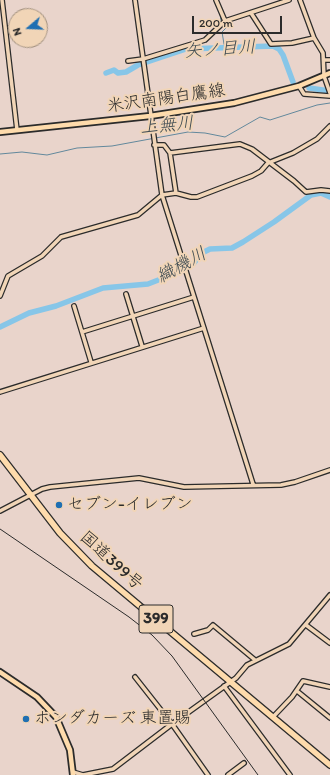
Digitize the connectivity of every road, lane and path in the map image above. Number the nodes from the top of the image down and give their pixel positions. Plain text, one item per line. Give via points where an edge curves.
1 (2, 0) edge
2 (135, 0) edge
3 (216, 0) edge
4 (289, 0) edge
5 (300, 0) edge
6 (251, 13) junction
7 (225, 21) junction
8 (314, 38) junction
9 (143, 59) junction
10 (324, 60) junction
11 (330, 60) edge
12 (128, 61) dead end
13 (330, 72) edge
14 (324, 76) junction
15 (299, 86) junction
16 (330, 93) edge
17 (330, 96) edge
18 (150, 116) junction
19 (330, 126) edge
20 (17, 130) junction
21 (0, 132) edge
22 (154, 145) junction
23 (170, 153) junction
24 (268, 163) junction
25 (330, 191) edge
26 (176, 193) junction
27 (162, 195) junction
28 (126, 294) dead end
29 (0, 296) edge
30 (194, 298) junction
31 (74, 306) dead end
32 (133, 317) junction
33 (204, 328) junction
34 (82, 332) junction
35 (142, 346) junction
36 (91, 362) junction
37 (0, 392) edge
38 (0, 456) edge
39 (330, 470) edge
40 (252, 484) junction
41 (31, 495) junction
42 (0, 511) edge
43 (330, 595) edge
44 (306, 625) junction
45 (194, 634) dead end
46 (330, 643) edge
47 (255, 660) junction
48 (0, 672) edge
49 (135, 677) dead end
50 (231, 682) junction
51 (224, 686) junction
52 (330, 687) edge
53 (297, 691) junction
54 (273, 717) junction
55 (330, 718) edge
56 (172, 724) junction
57 (244, 763) dead end
58 (330, 765) edge
59 (73, 774) edge
60 (208, 775) edge
61 (228, 775) edge
62 (290, 775) edge

1 - 20 street
2 - 9 street
3 - 7 street
4 - 6 street
5 - 8 street
6 - 7 street
6 - 8 street via 271,44
7 - 9 street via 205,40
8 - 10 street via 321,48
9 - 12 street
9 - 18 street
10 - 11 street
10 - 14 street
13 - 14 main road, 米沢南陽白鷹線
14 - 15 main road, 米沢南陽白鷹線
14 - 16 street
15 - 17 street via 304,94
15 - 18 main road, 米沢南陽白鷹線 via 234,103
18 - 20 main road, 米沢南陽白鷹線
18 - 22 street
19 - 24 street via 317,139
20 - 21 main road, 米沢南陽白鷹線
22 - 23 street via 164,145
22 - 27 street
23 - 24 street via 240,144 252,149
23 - 26 street
24 - 25 street via 306,192
24 - 26 street via 252,176 205,195 191,198
26 - 27 street
27 - 29 street via 138,215 61,237 42,256 8,276
27 - 30 street
28 - 32 street
30 - 32 street
30 - 33 street
31 - 34 street
32 - 34 street
32 - 35 street
33 - 35 street
33 - 40 street
34 - 36 street
35 - 36 street
36 - 37 street
38 - 41 highway, 国道399号 / 399
39 - 40 street via 287,484
40 - 41 street via 184,487 133,479 50,487
41 - 42 street
41 - 50 highway, 国道399号 / 399 via 60,533 92,566
43 - 44 street
44 - 46 street
44 - 47 street via 289,644
45 - 47 street via 208,630 213,625
47 - 50 street
48 - 59 main road via 37,697 56,717 70,750
49 - 56 street
50 - 51 street
50 - 54 highway, 国道399号 / 399
51 - 56 street
51 - 62 street
52 - 53 street via 303,681
53 - 54 street
53 - 55 street
54 - 58 highway, 国道399号 / 399
56 - 59 street via 113,769 83,775
56 - 60 street
57 - 61 street

